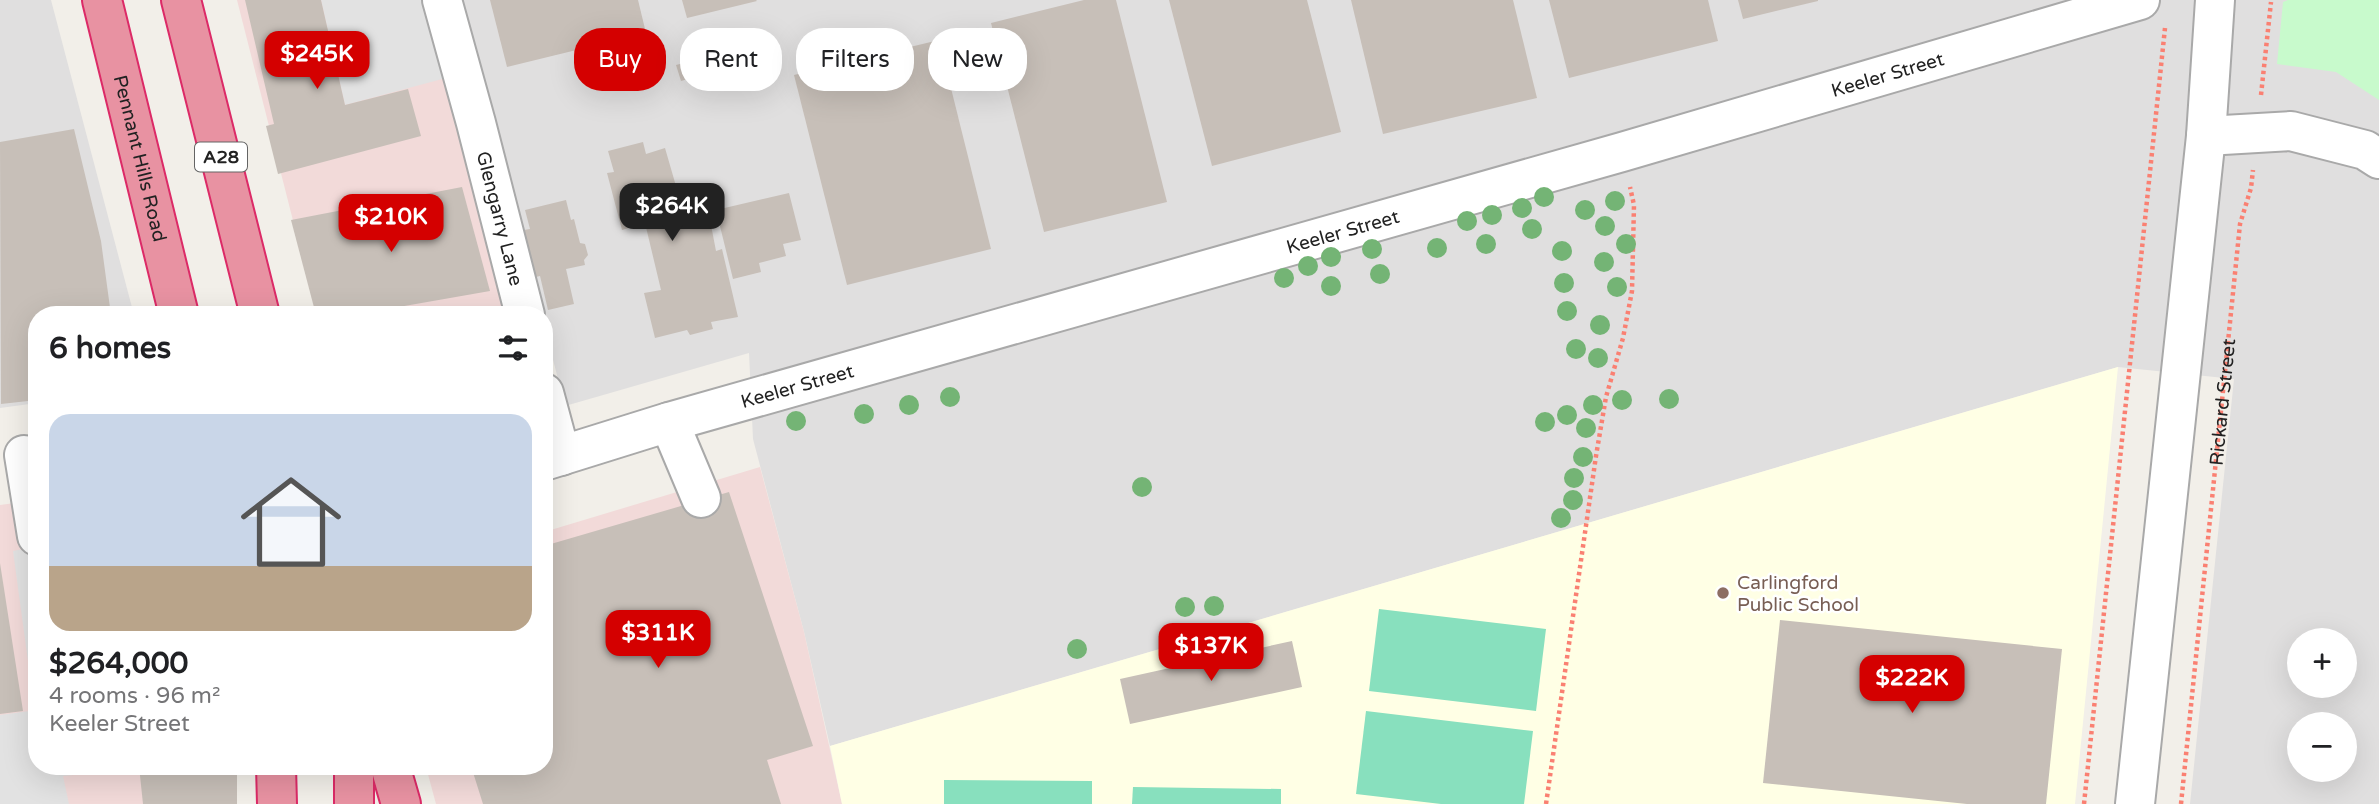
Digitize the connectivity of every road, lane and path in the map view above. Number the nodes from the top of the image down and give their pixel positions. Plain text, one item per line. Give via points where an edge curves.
1 (102, 0) edge
2 (181, 0) edge
3 (442, 0) edge
4 (2214, 0) edge
5 (2271, 2) edge
6 (2153, 12) edge
7 (2257, 132) junction
8 (2206, 136) junction
9 (1622, 152) junction
10 (2379, 159) edge
11 (177, 306) edge
12 (258, 306) edge
13 (522, 306) edge
14 (669, 422) junction
15 (20, 456) edge
16 (553, 458) edge
17 (28, 494) edge
18 (701, 498) dead end
19 (276, 775) edge
20 (354, 775) edge
21 (393, 775) edge
22 (277, 804) edge
23 (354, 804) edge
24 (401, 804) edge
25 (1546, 804) edge
26 (2084, 804) edge
27 (2135, 804) edge
28 (2181, 804) edge

1 - 11 highway, Pennant Hills Road
2 - 12 highway, A28
3 - 13 street, Glengarry Lane
4 - 8 street
5 - 7 path, Rickard Street
6 - 9 street, Keeler Street
6 - 26 path
7 - 8 street
7 - 10 street via 2291,131 2365,149
7 - 28 path, Rickard Street via 2251,188 2240,224
8 - 27 street
9 - 14 street, Keeler Street
9 - 25 path via 1634,205 1632,291 1596,456
14 - 16 street, Keeler Street
14 - 18 street
15 - 17 street
19 - 22 highway
20 - 23 highway
21 - 24 highway

